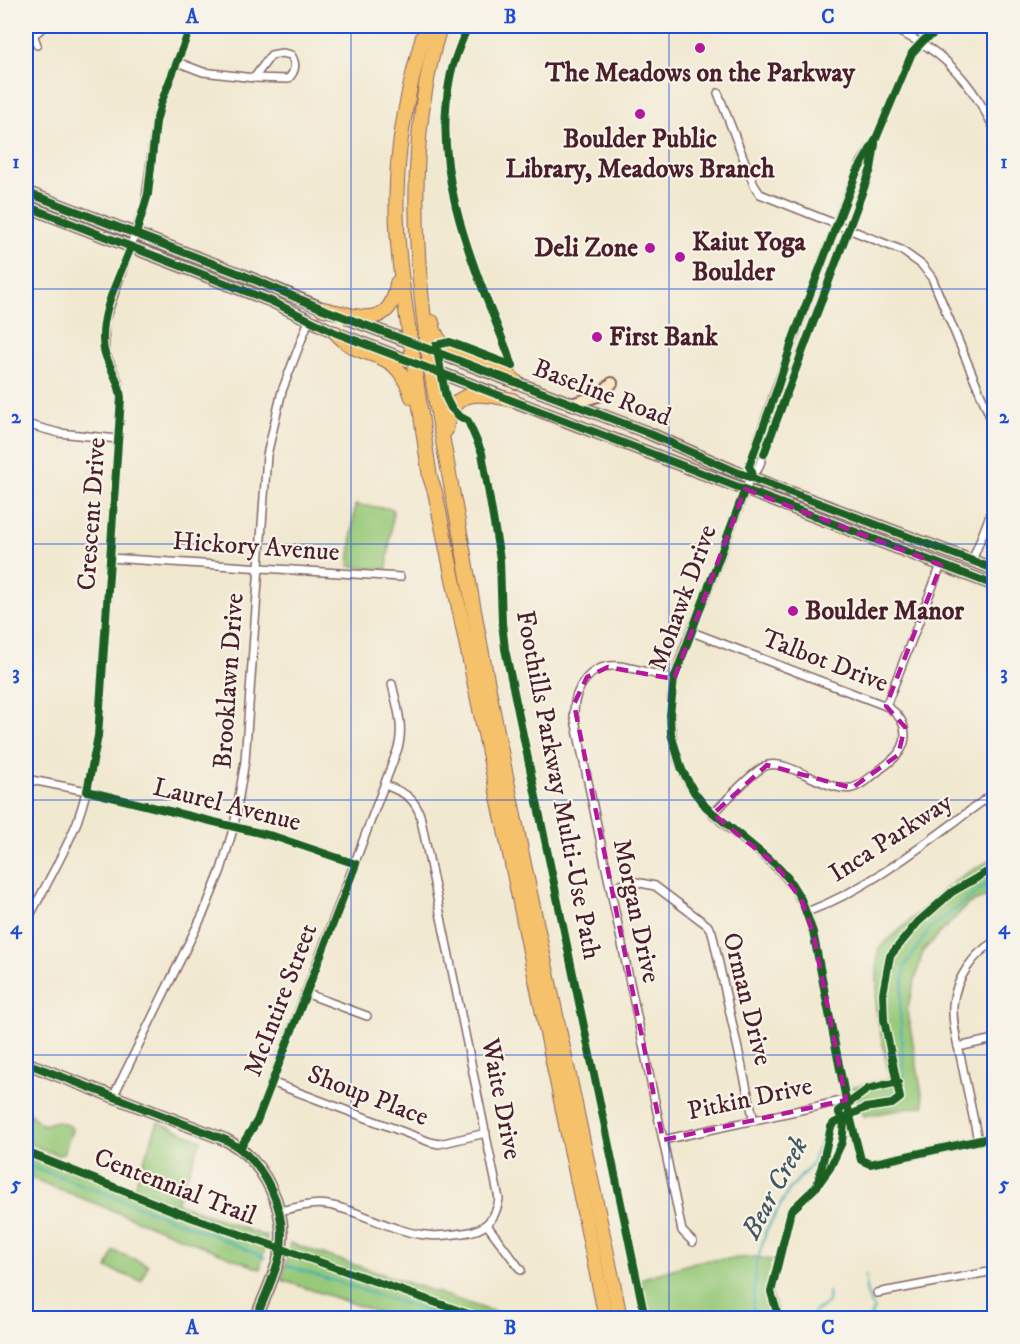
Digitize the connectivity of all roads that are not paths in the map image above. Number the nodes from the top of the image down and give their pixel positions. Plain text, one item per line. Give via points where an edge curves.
1 (45, 26) edge
2 (190, 26) edge
3 (426, 26) edge
4 (440, 26) edge
5 (887, 26) edge
6 (946, 26) edge
7 (29, 35) edge
8 (921, 43) junction
9 (37, 45) dead end
10 (177, 62) junction
11 (254, 78) junction
12 (718, 93) dead end
13 (994, 128) edge
14 (875, 141) junction
15 (26, 192) edge
16 (26, 206) edge
17 (836, 225) junction
18 (848, 230) junction
19 (136, 234) junction
20 (131, 247) junction
21 (418, 250) junction
22 (399, 266) junction
23 (323, 309) junction
24 (309, 320) junction
25 (336, 333) junction
26 (411, 343) junction
27 (428, 349) junction
28 (413, 361) junction
29 (431, 368) junction
30 (516, 382) junction
31 (612, 383) dead end
32 (513, 400) junction
33 (570, 404) junction
34 (26, 424) edge
35 (994, 426) edge
36 (118, 439) junction
37 (447, 456) junction
38 (751, 474) junction
39 (430, 477) junction
40 (745, 489) junction
41 (994, 505) edge
42 (110, 558) junction
43 (972, 561) junction
44 (941, 564) junction
45 (258, 569) junction
46 (994, 569) edge
47 (400, 577) dead end
48 (994, 585) edge
49 (692, 632) junction
50 (674, 679) junction
51 (392, 684) dead end
52 (886, 706) junction
53 (26, 779) edge
54 (385, 785) junction
55 (87, 791) junction
56 (994, 793) edge
57 (713, 814) junction
58 (234, 826) junction
59 (356, 864) junction
60 (610, 887) junction
61 (807, 912) junction
62 (26, 923) edge
63 (994, 942) edge
64 (305, 993) junction
65 (367, 1016) dead end
66 (994, 1039) edge
67 (958, 1047) junction
68 (26, 1063) edge
69 (271, 1082) junction
70 (112, 1097) junction
71 (846, 1100) junction
72 (754, 1121) junction
73 (486, 1132) junction
74 (994, 1137) edge
75 (663, 1140) junction
76 (978, 1141) junction
77 (240, 1148) junction
78 (278, 1211) junction
79 (487, 1225) junction
80 (693, 1242) dead end
81 (521, 1270) dead end
82 (994, 1271) edge
83 (877, 1293) dead end
84 (257, 1318) edge
85 (606, 1318) edge
86 (620, 1318) edge

1 - 7 street
2 - 10 street, Crescent Drive
3 - 22 highway via 400,145
4 - 21 highway via 419,135
5 - 8 street
6 - 8 street
7 - 9 street
8 - 13 street via 950,65 970,88
8 - 14 street via 905,67
10 - 11 street via 203,72
10 - 19 street, Crescent Drive via 156,122 148,194
11 - 11 street via 288,79 294,70 293,57 271,55
12 - 17 street via 760,194
14 - 17 street via 858,168
14 - 18 street via 871,169
15 - 19 main road, Baseline Road
16 - 20 main road, Baseline Road
17 - 18 street
17 - 38 street via 750,463
18 - 35 street via 901,250 932,278
18 - 38 street via 758,469
19 - 20 street, Crescent Drive
19 - 23 main road, Baseline Road
20 - 24 main road, Baseline Road via 271,301
20 - 36 street, Crescent Drive via 104,323 105,352 120,391
21 - 27 highway
21 - 30 highway via 426,272 437,339 449,349 501,369
22 - 23 highway via 394,299 380,316 365,318
22 - 26 highway
23 - 26 main road, Baseline Road
24 - 25 main road, Baseline Road
24 - 45 street, Brooklawn Drive via 272,428
25 - 28 main road, Baseline Road
25 - 39 highway via 344,343 390,361 403,375
26 - 27 main road, Baseline Road
26 - 28 highway
27 - 29 highway
27 - 30 main road, Baseline Road
28 - 29 main road, Baseline Road
28 - 39 highway
29 - 32 main road, Baseline Road
29 - 37 highway
30 - 33 main road, Baseline Road
31 - 33 main road via 598,396
32 - 37 highway via 468,395 455,402 447,418
32 - 40 main road, Baseline Road
33 - 38 main road, Baseline Road
34 - 36 street via 59,433
36 - 42 street, Crescent Drive
37 - 86 highway via 482,659
38 - 40 street, Mohawk Drive
38 - 43 main road, Baseline Road
39 - 85 highway
40 - 44 main road, Baseline Road
40 - 49 street, Mohawk Drive
41 - 43 street
42 - 45 street, Hickory Avenue
42 - 55 street, Crescent Drive via 98,736
43 - 46 main road, Baseline Road
44 - 48 main road, Baseline Road
44 - 52 street
45 - 47 street, Hickory Avenue
45 - 58 street, Brooklawn Drive via 245,761
49 - 50 street, Mohawk Drive
49 - 52 street, Talbot Drive
50 - 57 street, Mohawk Drive via 670,716 676,752 694,792
50 - 60 street, Morgan Drive via 608,667 587,677 576,694 574,715
51 - 54 street, McIntire Street via 402,728
52 - 57 street, Talbot Drive via 905,727 903,747 892,761 859,785 844,788 766,762
53 - 55 street, Laurel Avenue
54 - 59 street, McIntire Street
54 - 73 street, Waite Drive via 405,793 420,815
55 - 58 street, Laurel Avenue
55 - 62 street, Crescent Drive via 66,847
56 - 61 street, Inca Parkway via 872,880
57 - 61 street, Mohawk Drive via 776,865
58 - 59 street, Laurel Avenue
58 - 70 street, Brooklawn Drive via 204,912
59 - 64 street, McIntire Street
60 - 72 street, Orman Drive via 636,882 656,886 712,932
60 - 75 street, Morgan Drive
61 - 71 street, Mohawk Drive
63 - 67 street via 969,965 956,991 953,1005
64 - 65 street
64 - 69 street, McIntire Street
66 - 67 street
67 - 76 street
68 - 70 main road
69 - 73 street, Shoup Place via 430,1142 439,1144
69 - 77 street, McIntire Street via 257,1121
70 - 77 main road
71 - 72 street, Pitkin Drive
71 - 76 street, Mohawk Drive via 858,1154 870,1164
72 - 75 street, Pitkin Drive
73 - 79 street, Waite Drive via 499,1199 495,1216
74 - 76 street
75 - 80 street, Morgan Drive via 682,1231
77 - 78 main road via 263,1174
78 - 79 street via 322,1204 425,1235 470,1233
78 - 84 main road via 279,1256
79 - 81 street
82 - 83 street

